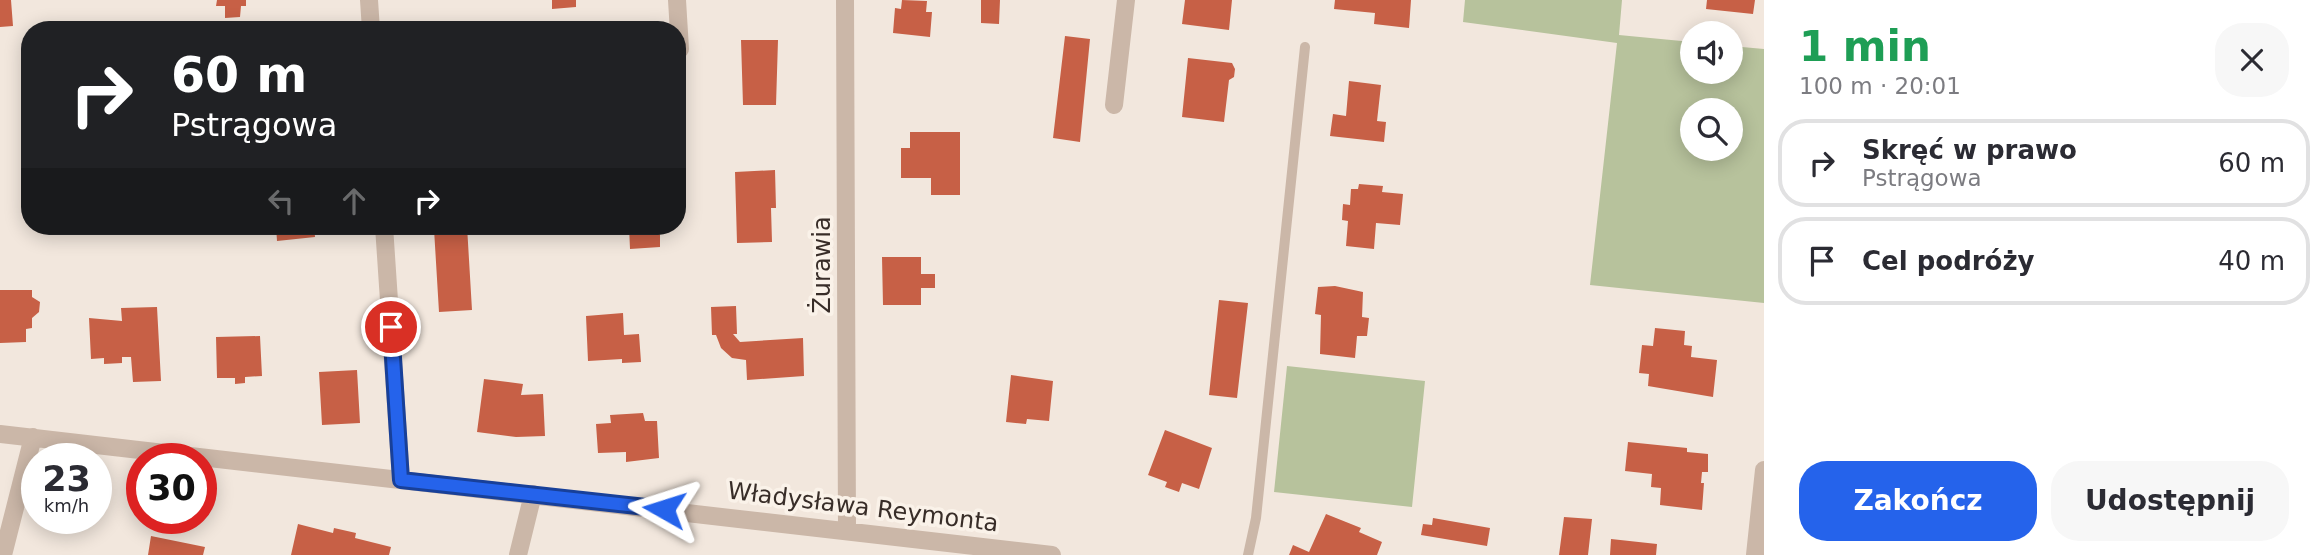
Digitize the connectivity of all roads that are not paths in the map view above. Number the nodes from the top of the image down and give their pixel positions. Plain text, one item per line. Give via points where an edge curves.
1 (369, 0) edge
2 (677, 0) edge
3 (845, 0) edge
4 (1126, 0) edge
5 (370, 21) edge
6 (678, 21) edge
7 (1305, 47) dead end
8 (1114, 104) dead end
9 (385, 235) edge
10 (0, 434) edge
11 (33, 438) junction
12 (1764, 470) edge
13 (401, 480) junction
14 (533, 494) junction
15 (847, 530) junction
16 (1045, 554) edge
17 (3, 555) edge
18 (518, 555) edge
19 (1248, 555) edge
20 (1755, 555) edge

1 - 5 street
2 - 6 street
3 - 15 street, Żurawia
4 - 8 street
7 - 19 lane via 1256,518
9 - 13 street
10 - 11 street, Władysława Reymonta
11 - 13 street, Władysława Reymonta
11 - 17 street
12 - 20 street
13 - 14 street, Władysława Reymonta
14 - 15 street, Władysława Reymonta
14 - 18 street
15 - 16 street, Władysława Reymonta

